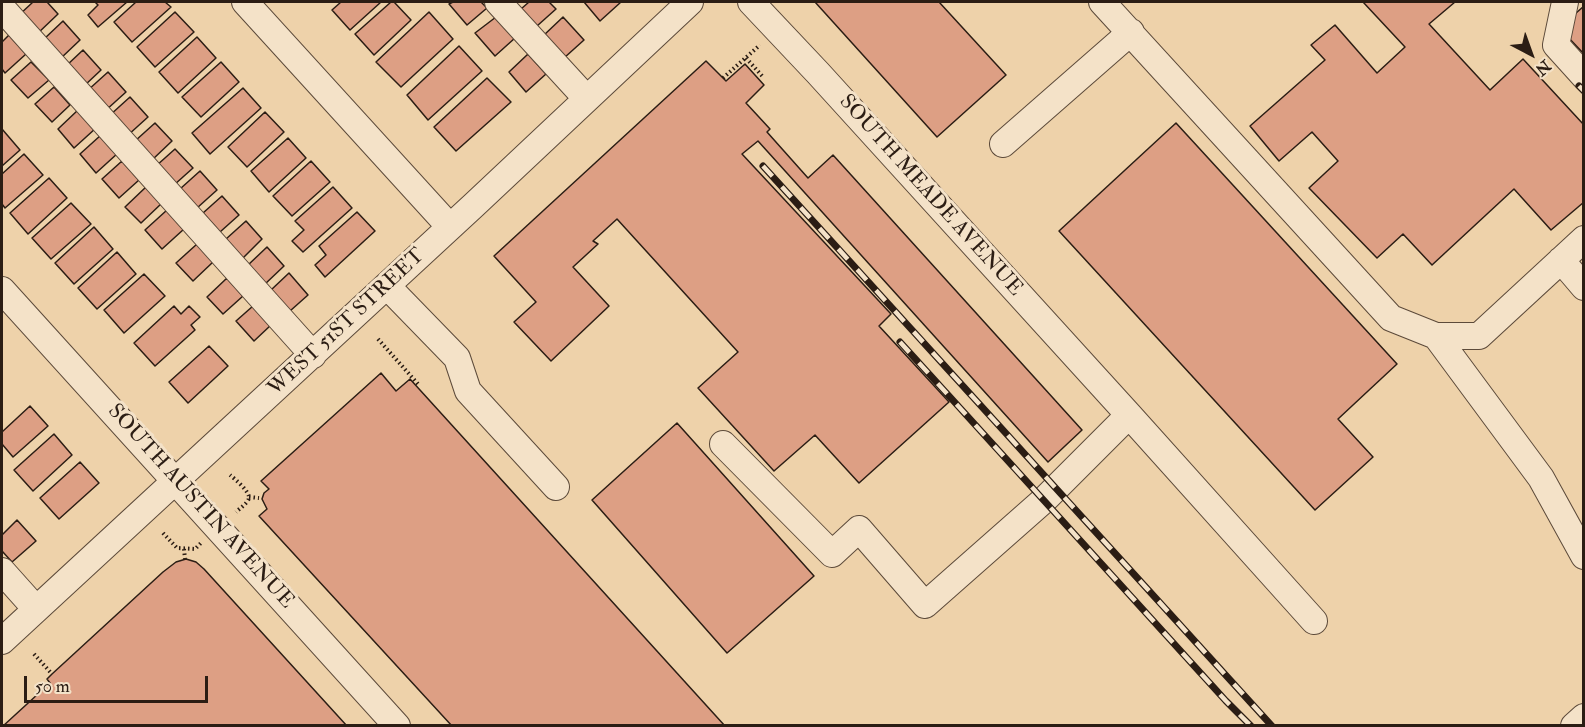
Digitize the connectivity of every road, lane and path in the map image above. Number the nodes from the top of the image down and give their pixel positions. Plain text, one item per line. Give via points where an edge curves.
1 (245, 2) edge
2 (498, 2) edge
3 (690, 2) edge
4 (751, 2) edge
5 (1102, 2) edge
6 (1565, 2) edge
7 (2, 8) edge
8 (1131, 32) junction
9 (760, 45) dead end
10 (746, 58) junction
11 (1584, 76) edge
12 (723, 78) dead end
13 (764, 78) dead end
14 (586, 98) junction
15 (1003, 144) dead end
16 (450, 227) junction
17 (1584, 238) edge
18 (1561, 260) junction
19 (387, 286) junction
20 (1584, 287) edge
21 (2, 290) edge
22 (1436, 336) junction
23 (378, 339) dead end
24 (313, 355) junction
25 (418, 384) dead end
26 (1130, 415) junction
27 (723, 444) dead end
28 (230, 475) dead end
29 (176, 481) junction
30 (556, 487) dead end
31 (249, 497) junction
32 (259, 498) dead end
33 (232, 516) dead end
34 (163, 533) dead end
35 (204, 541) dead end
36 (184, 549) junction
37 (1584, 556) edge
38 (184, 560) dead end
39 (2, 571) edge
40 (36, 609) junction
41 (1314, 621) dead end
42 (2, 641) edge
43 (34, 654) dead end
44 (52, 674) dead end
45 (1584, 717) edge
46 (398, 726) edge
47 (1574, 726) edge

1 - 16 street
2 - 14 street
3 - 14 street, WEST 51ST STREET
4 - 26 street, SOUTH MEADE AVENUE
5 - 8 street
6 - 11 street via 1556,45
7 - 24 street
8 - 15 street
8 - 22 street via 1391,318
9 - 10 path
10 - 12 path
10 - 13 path
14 - 16 street, WEST 51ST STREET
16 - 19 street, WEST 51ST STREET
17 - 18 street
18 - 20 street
18 - 22 street via 1479,336
19 - 24 street, WEST 51ST STREET
19 - 30 street via 457,358 468,391
21 - 29 street, SOUTH AUSTIN AVENUE
22 - 37 street via 1541,478
23 - 25 path
24 - 29 street, WEST 51ST STREET
26 - 27 street via 1044,500 925,605 859,529 832,554
26 - 41 street, SOUTH MEADE AVENUE
28 - 31 path
29 - 40 street, WEST 51ST STREET
29 - 46 street, SOUTH AUSTIN AVENUE
31 - 32 path
31 - 33 path
34 - 36 path via 177,548
35 - 36 path via 195,549
36 - 38 path
39 - 40 street
40 - 42 street, WEST 51ST STREET
43 - 44 path
45 - 47 street

